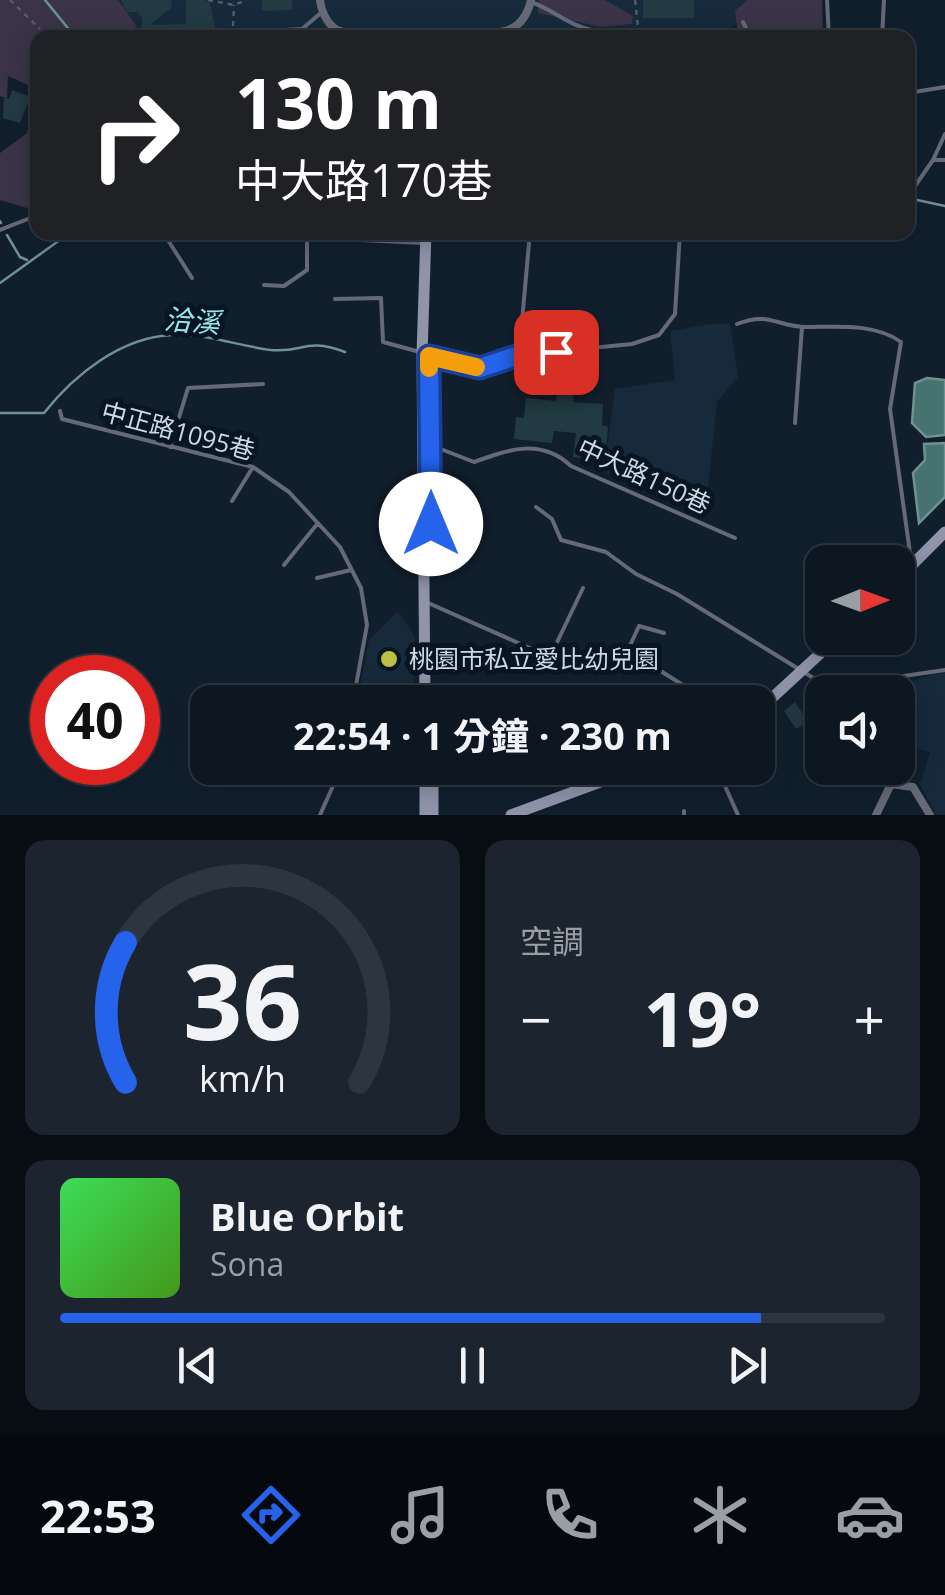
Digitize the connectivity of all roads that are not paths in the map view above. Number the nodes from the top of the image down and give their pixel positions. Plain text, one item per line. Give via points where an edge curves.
1 (320, 0) edge
2 (827, 0) edge
3 (884, 0) edge
4 (531, 1) edge
5 (322, 12) junction
6 (743, 22) dead end
7 (302, 30) edge
8 (343, 30) edge
9 (507, 30) edge
10 (592, 30) edge
11 (747, 30) edge
12 (829, 30) edge
13 (882, 30) edge
14 (945, 86) edge
15 (915, 92) edge
16 (945, 134) edge
17 (933, 160) junction
18 (945, 160) edge
19 (915, 185) edge
20 (30, 218) edge
21 (0, 230) edge
22 (168, 240) edge
23 (294, 240) edge
24 (349, 240) edge
25 (426, 240) edge
26 (529, 240) edge
27 (680, 240) edge
28 (310, 241) junction
29 (192, 278) dead end
30 (264, 286) dead end
31 (335, 300) dead end
32 (737, 324) dead end
33 (802, 327) junction
34 (519, 355) junction
35 (426, 356) junction
36 (263, 384) dead end
37 (60, 411) dead end
38 (795, 423) dead end
39 (427, 444) junction
40 (170, 448) junction
41 (253, 466) junction
42 (232, 501) dead end
43 (536, 506) dead end
44 (318, 523) junction
45 (945, 532) edge
46 (735, 538) dead end
47 (909, 545) edge
48 (915, 562) edge
49 (284, 565) dead end
50 (351, 570) junction
51 (317, 578) dead end
52 (583, 588) dead end
53 (429, 602) junction
54 (664, 633) dead end
55 (819, 655) edge
56 (550, 658) junction
57 (621, 665) junction
58 (804, 670) junction
59 (945, 670) edge
60 (356, 685) edge
61 (429, 685) edge
62 (683, 685) edge
63 (775, 695) edge
64 (333, 785) edge
65 (425, 785) edge
66 (433, 785) edge
67 (592, 785) edge
68 (727, 785) edge
69 (891, 785) edge
70 (899, 785) edge
71 (320, 815) edge
72 (425, 815) edge
73 (434, 815) edge
74 (511, 815) edge
75 (738, 815) edge
76 (876, 815) edge
77 (930, 815) edge

1 - 5 street
2 - 12 lane
3 - 13 lane
4 - 9 street
4 - 10 lane via 559,20
5 - 7 lane
5 - 8 street
6 - 11 lane
14 - 15 lane
16 - 17 lane
17 - 18 lane
17 - 19 lane
20 - 21 lane
22 - 29 lane
23 - 28 lane
24 - 28 lane
25 - 35 street
26 - 34 lane
27 - 34 lane via 675,314 658,335 632,344
28 - 30 lane via 307,270 284,286
31 - 35 lane via 381,298 383,342
32 - 33 lane via 780,318
33 - 38 lane
33 - 47 lane via 845,326 901,342 890,409
34 - 35 lane via 480,368
35 - 39 street
36 - 40 lane via 188,388
37 - 40 lane, 中正路1095巷 via 62,419
39 - 46 lane, 中大路150巷 via 474,462 515,446 555,451 572,466
39 - 53 street
40 - 41 lane, 中正路1095巷
41 - 42 lane
41 - 44 lane, 中正路1095巷
43 - 58 lane via 552,519 560,540 606,552
44 - 49 lane
44 - 50 lane, 中正路1095巷
45 - 48 street
50 - 51 lane
50 - 60 lane, 中正路1095巷 via 367,625
52 - 56 lane
53 - 56 lane
53 - 61 street
54 - 57 lane via 639,626
55 - 58 street
56 - 57 lane
57 - 62 lane via 659,670
58 - 59 lane via 822,684 842,686
58 - 63 street
64 - 71 lane
65 - 72 street
66 - 73 street
67 - 74 street
68 - 75 lane
69 - 76 street
70 - 77 street via 914,787

